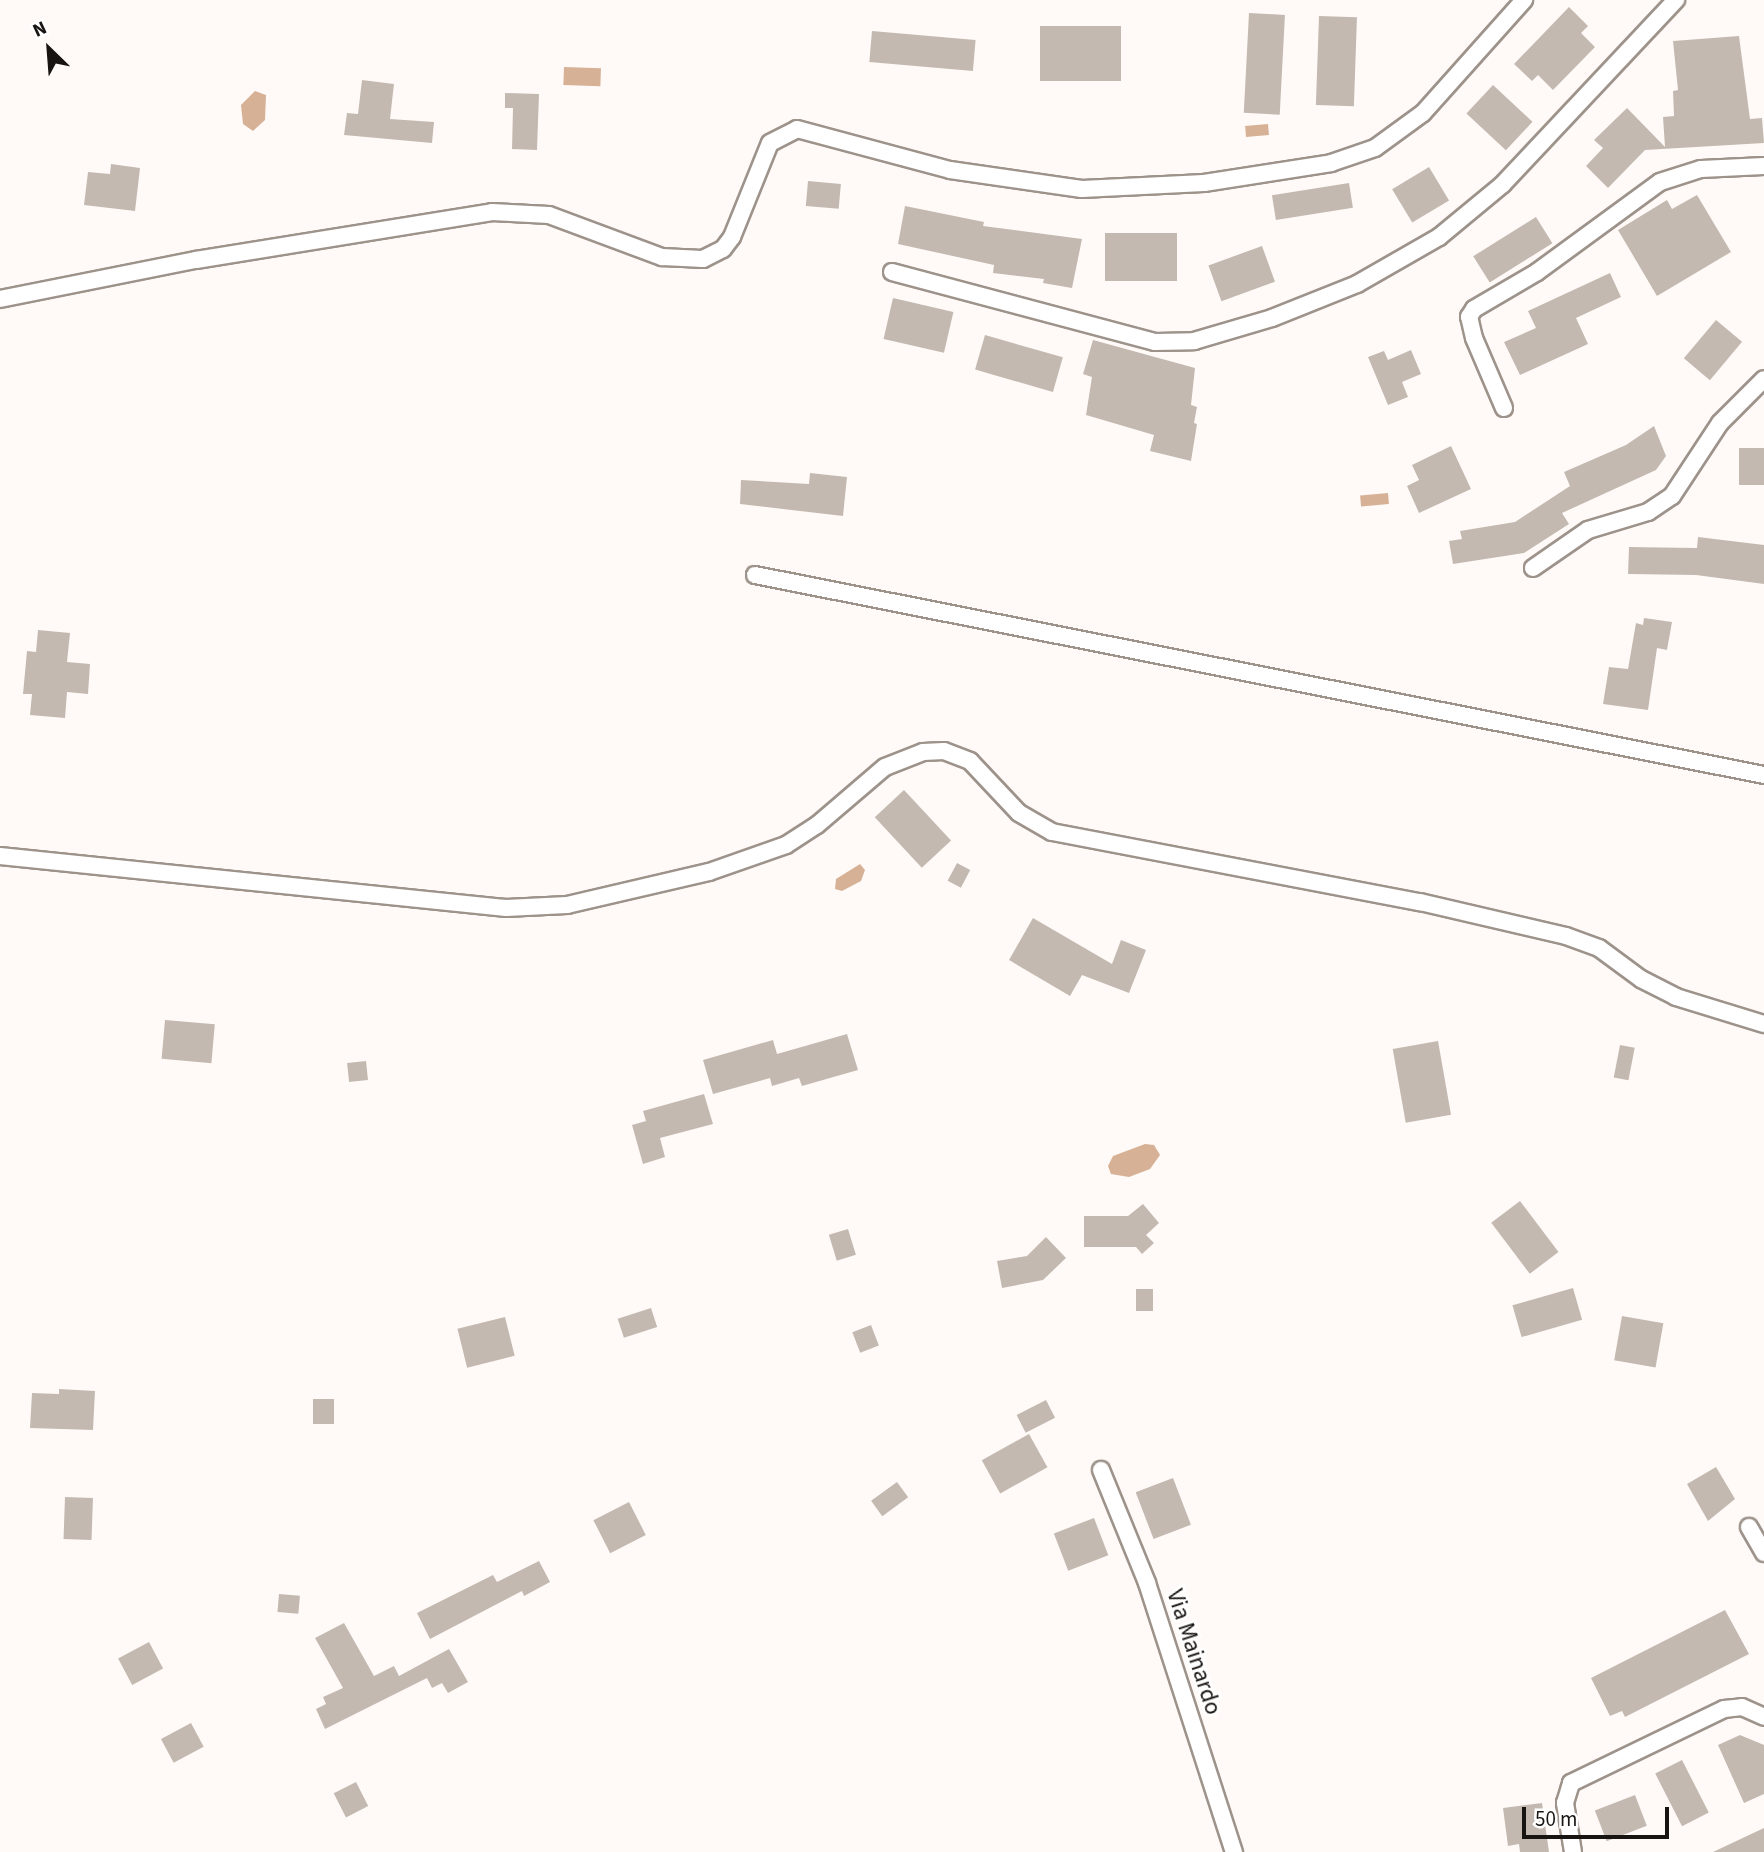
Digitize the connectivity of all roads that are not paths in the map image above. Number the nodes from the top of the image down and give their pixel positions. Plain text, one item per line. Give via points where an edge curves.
1 (1524, 0) edge
2 (1676, 0) edge
3 (1764, 166) edge
4 (892, 272) dead end
5 (0, 299) edge
6 (1764, 379) edge
7 (1504, 408) dead end
8 (1533, 568) dead end
9 (755, 575) dead end
10 (1764, 775) edge
11 (0, 856) edge
12 (1764, 1024) edge
13 (1101, 1470) dead end
14 (1749, 1527) dead end
15 (1764, 1553) edge
16 (1764, 1717) edge
17 (1234, 1852) edge
18 (1573, 1852) edge

1 - 5 street via 1430,108 1375,148 1331,163 1168,187 1073,189 950,170 797,129 770,143 732,237 723,249 703,259 662,257 549,215 492,212 196,260
2 - 4 street via 1503,184 1439,237 1356,285 1272,318 1194,341 1156,342
3 - 7 street via 1701,169 1660,182 1537,272 1475,309 1469,317 1474,338
6 - 8 street via 1720,423 1672,496 1648,512 1588,530
9 - 10 street
11 - 12 street via 495,907 567,905 709,872 786,845 885,767 923,751 944,751 970,761 1019,813 1052,832 1420,902 1566,936 1599,948 1662,991
13 - 17 street, Via Mainardo via 1147,1583
14 - 15 street
16 - 18 street via 1742,1707 1724,1709 1571,1783 1565,1803

